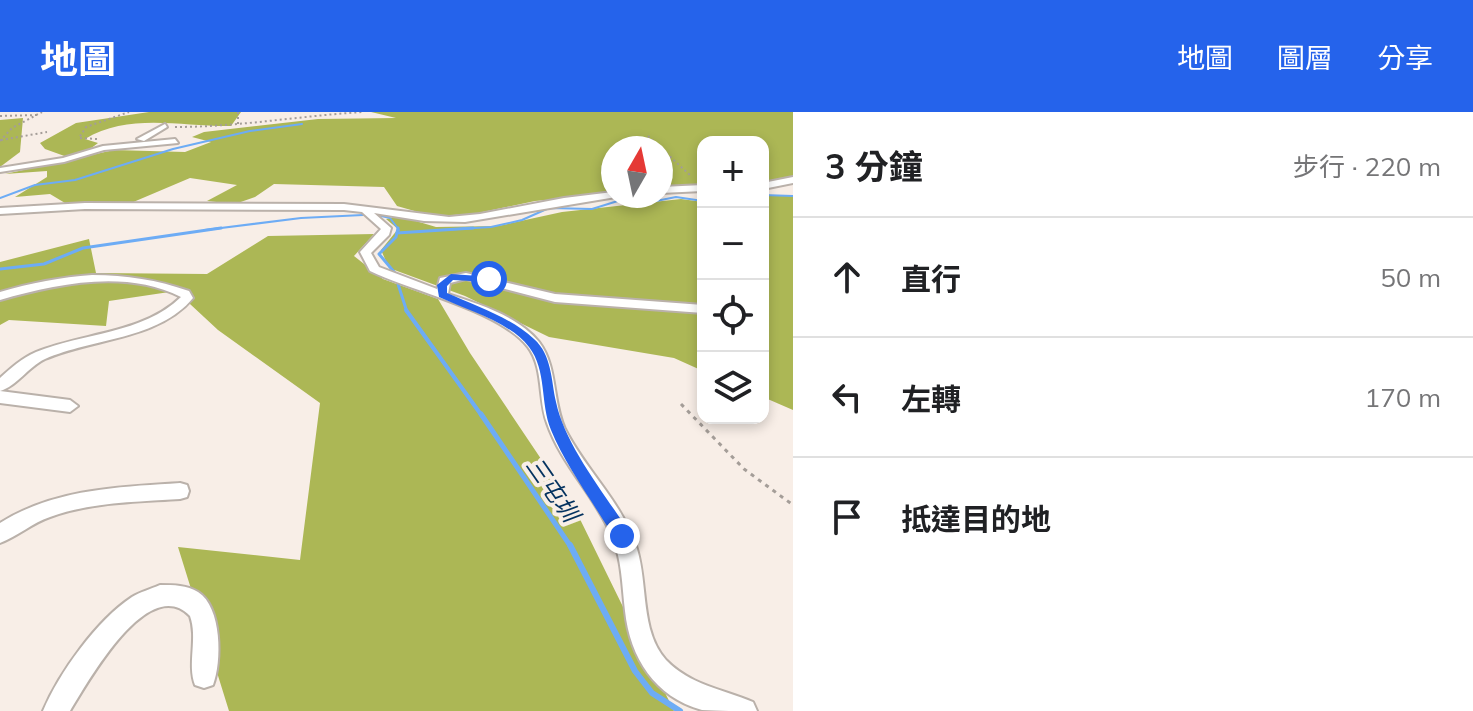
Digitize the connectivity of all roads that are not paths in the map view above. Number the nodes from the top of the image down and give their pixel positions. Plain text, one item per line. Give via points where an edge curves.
1 (165, 126) road end
2 (175, 141) dead end
3 (78, 155) junction
4 (0, 170) edge
5 (793, 180) edge
6 (769, 185) edge
7 (697, 188) edge
8 (673, 189) edge
9 (601, 196) edge
10 (365, 210) junction
11 (0, 211) edge
12 (442, 295) junction
13 (0, 296) edge
14 (697, 309) edge
15 (0, 386) edge
16 (0, 397) edge
17 (70, 406) dead end
18 (180, 491) dead end
19 (0, 534) edge
20 (204, 676) dead end
21 (56, 711) edge
22 (744, 711) edge

1 - 3 street via 146,137
2 - 3 street via 116,145
3 - 4 street
5 - 6 street
7 - 8 street
9 - 10 street via 472,219
10 - 11 street via 85,206
10 - 12 street via 386,228 365,252 374,269
12 - 14 street via 444,280 466,276 555,298
12 - 22 street via 522,333 544,363 558,430 622,536 641,640 658,669 684,691
13 - 15 street via 51,281 97,279 159,286 187,298 161,317 35,358
16 - 17 street
18 - 19 street via 56,504
20 - 21 street via 205,622 199,606 181,596 156,596 138,604 112,629

